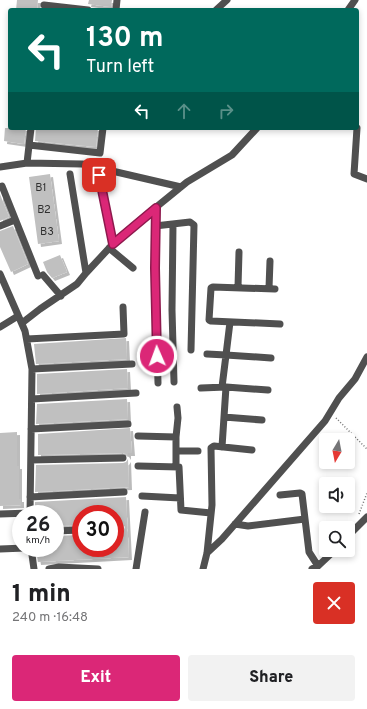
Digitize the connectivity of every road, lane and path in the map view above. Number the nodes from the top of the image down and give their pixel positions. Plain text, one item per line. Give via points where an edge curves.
1 (227, 0) edge
2 (44, 5) edge
3 (70, 8) edge
4 (218, 8) edge
5 (31, 130) edge
6 (103, 130) edge
7 (254, 130) edge
8 (357, 130) edge
9 (29, 145) junction
10 (27, 163) junction
11 (0, 168) edge
12 (70, 174) dead end
13 (99, 175) dead end
14 (367, 179) edge
15 (2, 186) dead end
16 (181, 187) junction
17 (156, 208) junction
18 (15, 220) junction
19 (173, 224) junction
20 (0, 226) edge
21 (155, 226) junction
22 (111, 246) junction
23 (239, 252) dead end
24 (270, 260) dead end
25 (132, 268) dead end
26 (86, 273) junction
27 (0, 274) edge
28 (238, 287) junction
29 (61, 296) junction
30 (123, 306) dead end
31 (18, 316) junction
32 (230, 322) junction
33 (22, 324) junction
34 (280, 324) dead end
35 (0, 327) edge
36 (27, 339) junction
37 (191, 350) dead end
38 (207, 354) dead end
39 (226, 355) junction
40 (367, 357) edge
41 (271, 358) dead end
42 (132, 364) dead end
43 (32, 369) junction
44 (174, 382) dead end
45 (158, 383) dead end
46 (224, 387) junction
47 (201, 388) dead end
48 (268, 390) dead end
49 (136, 393) dead end
50 (32, 399) junction
51 (177, 407) dead end
52 (331, 412) junction
53 (224, 417) junction
54 (262, 420) dead end
55 (128, 424) dead end
56 (31, 428) junction
57 (138, 436) dead end
58 (176, 437) junction
59 (222, 447) junction
60 (367, 448) edge
61 (252, 450) dead end
62 (176, 451) junction
63 (198, 451) dead end
64 (123, 458) dead end
65 (31, 460) junction
66 (138, 466) dead end
67 (176, 467) junction
68 (124, 492) dead end
69 (367, 493) edge
70 (280, 495) dead end
71 (142, 496) dead end
72 (30, 497) junction
73 (180, 498) junction
74 (30, 505) edge
75 (145, 512) dead end
76 (211, 513) junction
77 (0, 514) edge
78 (12, 514) edge
79 (367, 517) edge
80 (305, 519) junction
81 (235, 524) junction
82 (359, 524) junction
83 (355, 528) edge
84 (0, 549) edge
85 (12, 549) edge
86 (207, 553) junction
87 (32, 557) edge
88 (327, 557) edge
89 (315, 568) edge
90 (34, 569) edge
91 (49, 569) edge
92 (98, 569) edge
93 (136, 569) edge
94 (203, 569) edge

1 - 4 street
2 - 3 street
5 - 9 street
6 - 9 street via 100,153
7 - 16 street via 232,155
8 - 14 street via 354,174
9 - 10 street
10 - 11 street
10 - 16 street via 82,164
12 - 26 street
13 - 22 street
15 - 18 street
16 - 17 street
17 - 21 street
17 - 22 street
18 - 20 street
18 - 29 street via 40,276
19 - 21 street
19 - 37 street via 190,222 194,225
19 - 44 street
21 - 45 street
22 - 25 street
22 - 26 street
23 - 28 street
24 - 28 street via 272,289
26 - 29 street via 77,284
27 - 31 street
28 - 32 street via 211,288 209,320
29 - 33 street
30 - 36 street via 124,334
31 - 33 street
31 - 35 street
32 - 34 street
32 - 39 street
33 - 36 street
36 - 43 street
38 - 39 street
39 - 41 street
39 - 46 street
40 - 52 street via 355,379
42 - 43 street
43 - 50 street
46 - 47 street
46 - 48 street
46 - 53 street
49 - 50 street
50 - 56 street
51 - 58 street
52 - 60 path
52 - 81 street
53 - 54 street
53 - 59 street
55 - 56 street
56 - 65 street
57 - 58 street
58 - 62 street
59 - 61 street
59 - 76 street via 211,448
62 - 63 street
62 - 67 street
64 - 65 street
65 - 72 street
66 - 67 street
67 - 73 street via 179,467
68 - 72 street
69 - 82 path via 360,512
70 - 80 street via 301,493
71 - 73 street
72 - 74 street
73 - 76 street via 183,511
75 - 93 street
76 - 86 street
77 - 78 street
79 - 82 street
80 - 81 street via 248,526
80 - 89 street via 309,552
81 - 86 street
82 - 83 street
84 - 85 street
86 - 94 street
87 - 90 street
88 - 89 street
91 - 92 street

